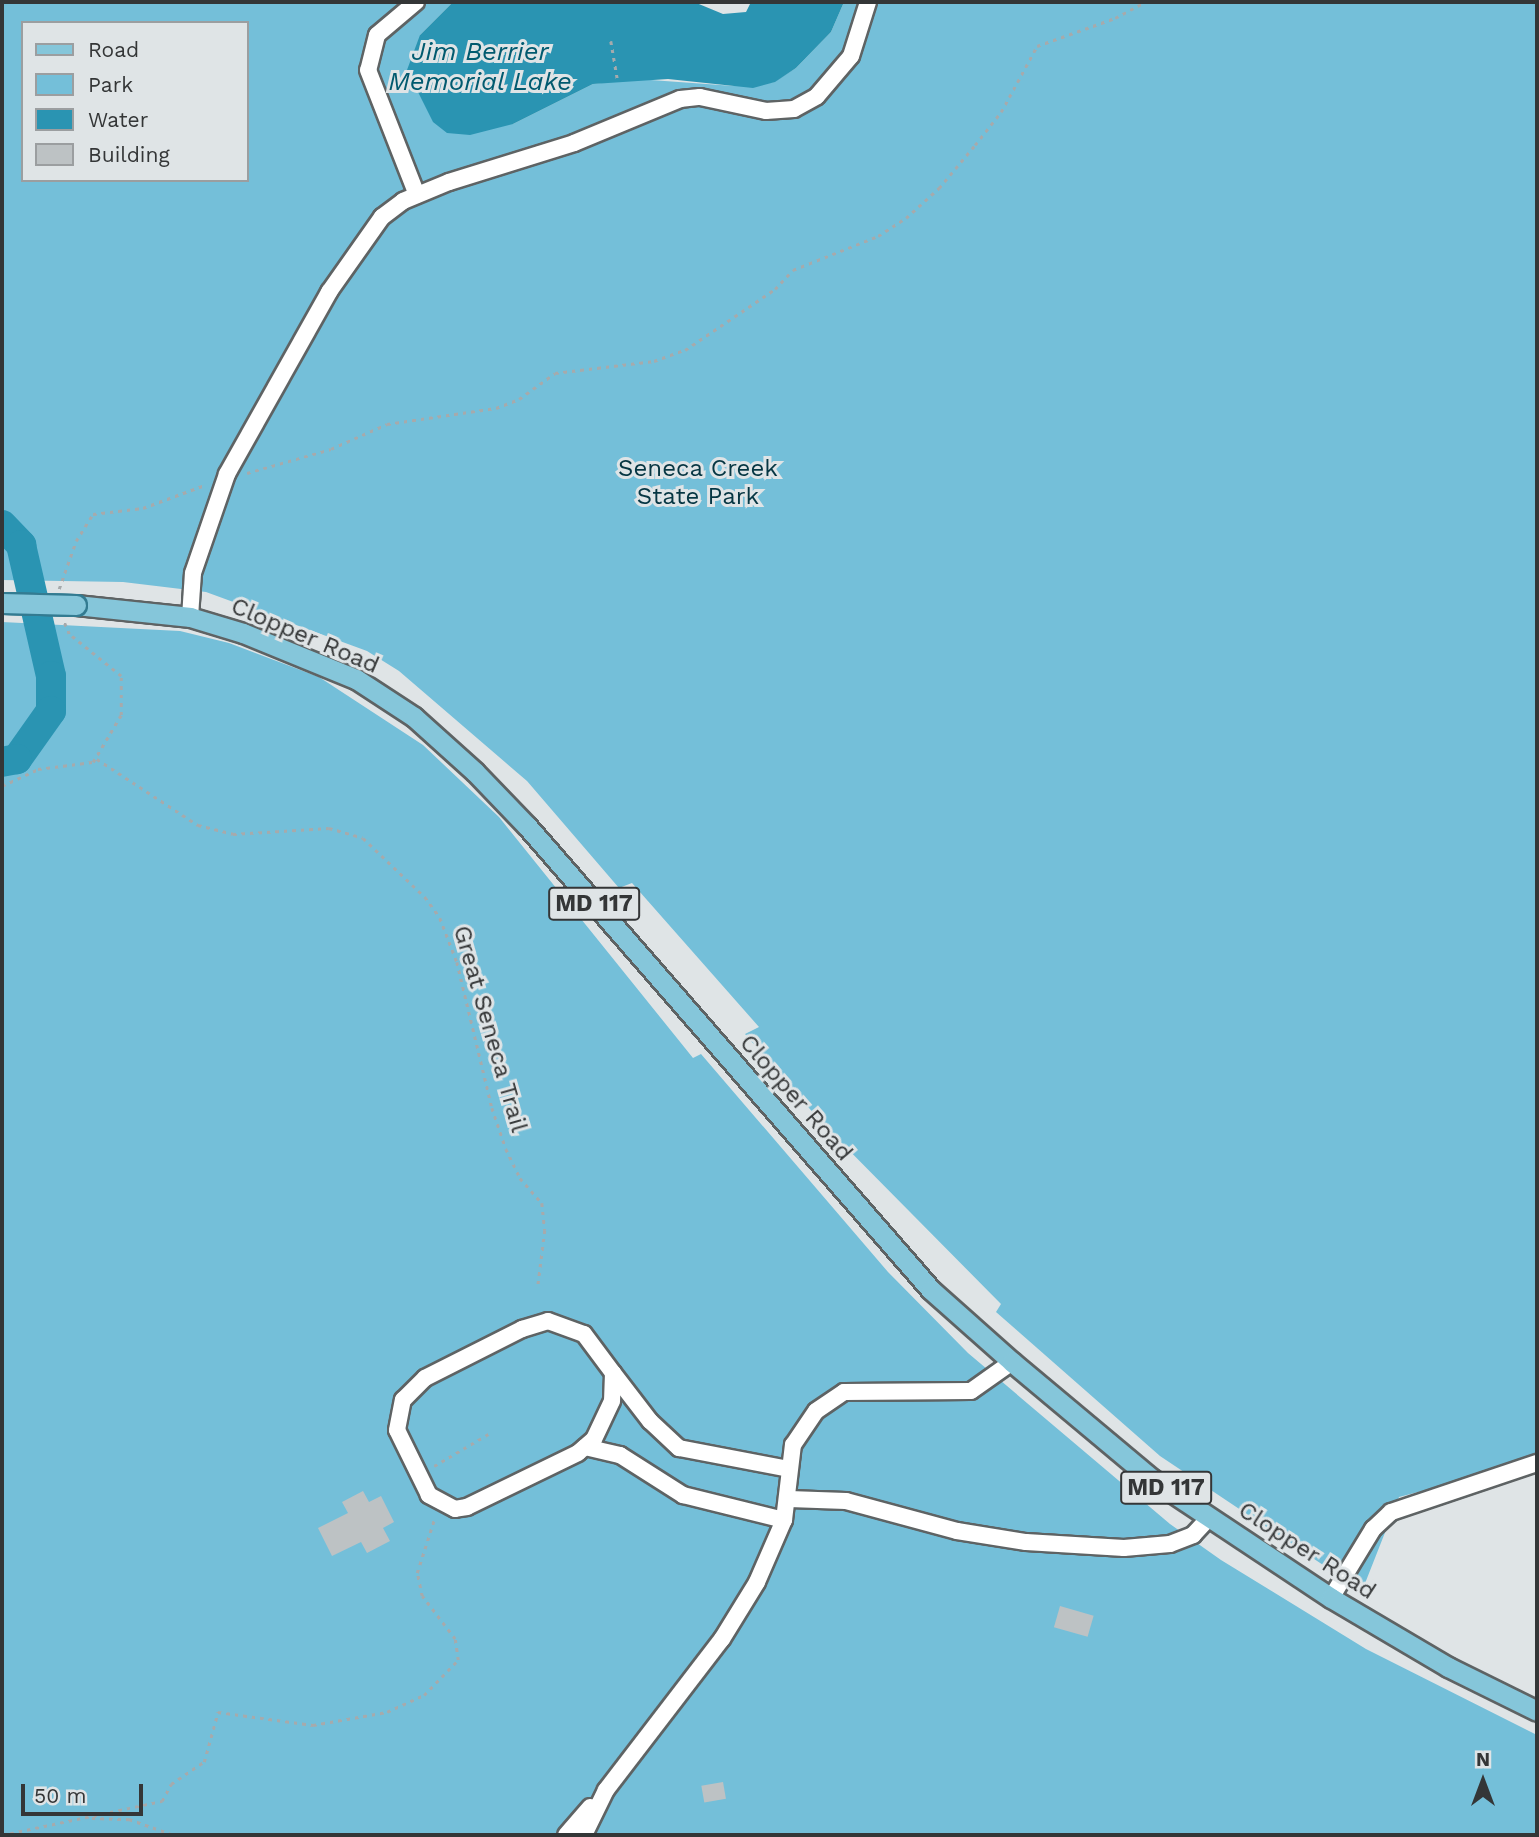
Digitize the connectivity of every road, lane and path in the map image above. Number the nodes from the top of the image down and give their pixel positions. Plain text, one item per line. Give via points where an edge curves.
1 (415, 2) edge
2 (868, 2) edge
3 (1145, 2) edge
4 (611, 41) dead end
5 (618, 82) dead end
6 (417, 195) junction
7 (227, 474) junction
8 (59, 595) dead end
9 (2, 603) edge
10 (69, 611) junction
11 (190, 617) junction
12 (97, 759) junction
13 (2, 786) edge
14 (538, 1286) dead end
15 (1012, 1362) junction
16 (613, 1373) junction
17 (490, 1433) dead end
18 (585, 1447) junction
19 (1537, 1463) edge
20 (789, 1469) junction
21 (419, 1475) junction
22 (789, 1499) junction
23 (439, 1503) junction
24 (1210, 1517) junction
25 (784, 1520) junction
26 (1332, 1598) junction
27 (1537, 1711) edge
28 (606, 1790) junction
29 (89, 1818) junction
30 (2, 1835) edge
31 (174, 1835) edge
32 (566, 1835) edge
33 (584, 1835) edge

1 - 6 street via 377,35 368,70
2 - 6 street via 851,56 817,96 794,108 766,111 700,97 680,99 574,143
3 - 7 path via 1037,46 1001,111 939,188 906,218 878,236 793,270 775,289 685,350 654,361 555,373 519,399 496,408 387,424 331,449
4 - 5 path
6 - 7 street via 382,217 353,254
7 - 8 path via 143,508 93,514 76,541
7 - 11 street via 193,573
9 - 10 main road, Clopper Road / MD 117, bridge
10 - 11 main road, Clopper Road / MD 117
10 - 12 path via 69,634 111,667 124,686 121,715
11 - 15 main road, Clopper Road / MD 117 via 243,633 356,679 414,718 475,772 931,1290
12 - 13 path via 64,769 38,769
12 - 14 path, Great Seneca Trail via 198,825 233,834 328,828 363,838 425,897 440,918 457,962 506,1149 520,1178 542,1203 545,1230
15 - 20 street via 971,1391 868,1389 828,1399 793,1444
15 - 24 main road, Clopper Road / MD 117 via 1152,1479
16 - 18 street via 605,1424
16 - 20 street via 650,1421 679,1447
16 - 21 street via 584,1334 548,1321 522,1329 425,1378 403,1400 397,1417 397,1430
17 - 21 path
18 - 23 street via 480,1503 455,1508
18 - 25 street via 620,1455 683,1495
19 - 26 street via 1391,1512 1373,1529
20 - 22 street
21 - 23 street
22 - 24 street via 846,1501 957,1531 1026,1542 1124,1548 1170,1544 1193,1535
22 - 25 street
23 - 29 path via 418,1573 422,1596 455,1639 458,1660 442,1680 387,1713 313,1725 218,1713 204,1762 172,1784 162,1801
24 - 26 main road, Clopper Road / MD 117
25 - 28 street via 757,1582 722,1639
26 - 27 main road, Clopper Road / MD 117 via 1448,1667
28 - 32 street
28 - 33 street
29 - 30 path
29 - 31 path via 129,1819

